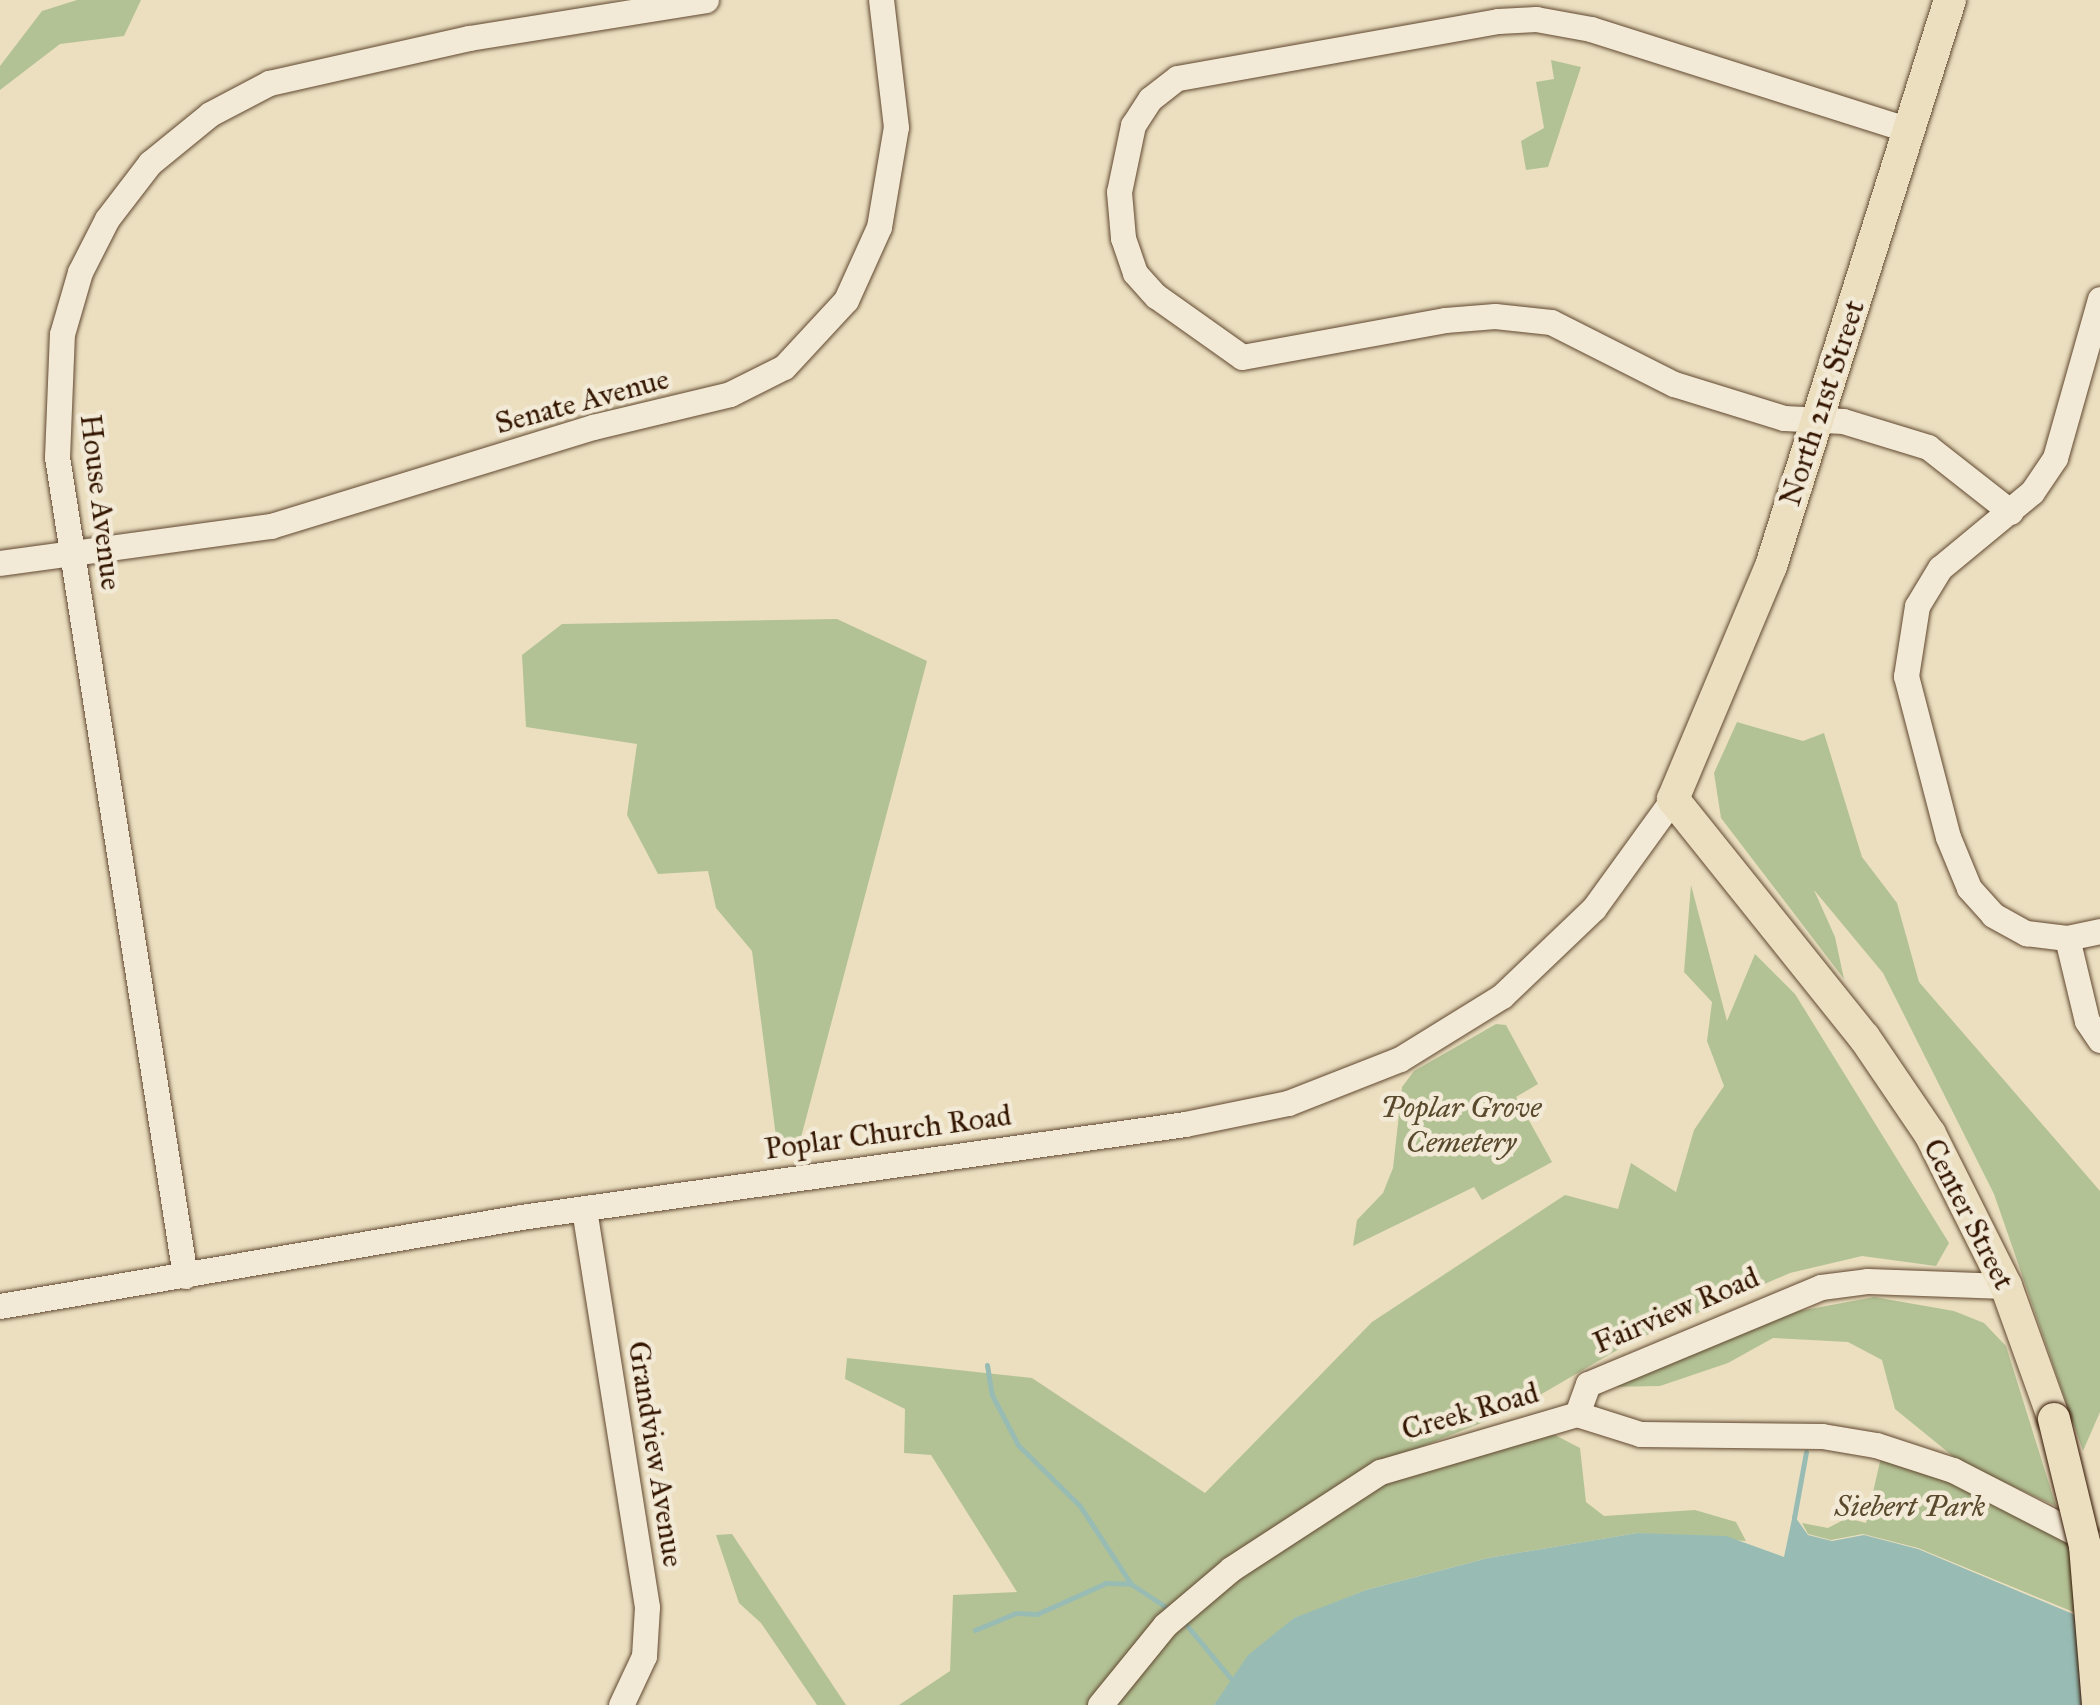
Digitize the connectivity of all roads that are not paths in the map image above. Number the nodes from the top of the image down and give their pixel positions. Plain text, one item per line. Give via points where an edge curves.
1 (706, 0) edge
2 (881, 0) edge
3 (1950, 0) edge
4 (1909, 130) junction
5 (2100, 299) edge
6 (1818, 417) junction
7 (2011, 512) junction
8 (72, 553) junction
9 (0, 563) edge
10 (1672, 799) junction
11 (2100, 931) edge
12 (2067, 938) junction
13 (2100, 1040) edge
14 (584, 1209) junction
15 (185, 1276) junction
16 (2006, 1286) junction
17 (0, 1306) edge
18 (1577, 1414) junction
19 (2100, 1546) edge
20 (621, 1705) edge
21 (1100, 1705) edge
22 (2098, 1705) edge

1 - 8 street, House Avenue via 302,72 236,98 176,140 107,219 68,305 54,427
2 - 8 street, Senate Avenue via 896,127 880,227 846,300 784,367 730,394 594,427 271,526
3 - 4 main road, North 21st Street
4 - 6 main road, North 21st Street
4 - 6 street via 1591,29 1536,19 1200,70 1161,88 1133,125 1118,192 1135,273 1156,296 1242,356 1411,324 1531,318 1571,330 1632,368 1674,384 1784,418
5 - 7 street via 2055,458
6 - 7 street via 1941,453
6 - 10 main road, North 21st Street via 1743,640
7 - 12 street via 1954,553 1929,584 1912,623 1906,676 1948,836 1969,888 2013,927
8 - 9 street, Senate Avenue
8 - 15 street, House Avenue
10 - 14 street, Poplar Church Road via 1604,896 1502,996 1412,1053 1341,1086 1185,1124
10 - 16 main road, Center Street via 1898,1084 1959,1185
11 - 12 street
12 - 13 street via 2087,1021
14 - 15 street, Poplar Church Road
14 - 20 street, Grandview Avenue via 646,1607 644,1656
15 - 17 street, Poplar Church Road
16 - 18 street, Fairview Road via 1867,1281 1821,1287 1588,1384
16 - 22 main road, Center Street, bridge via 2054,1420 2084,1546
18 - 19 street, Creek Road via 1640,1434 1822,1436 1876,1445 1953,1470
18 - 21 street, Creek Road via 1380,1472 1232,1569 1173,1618

